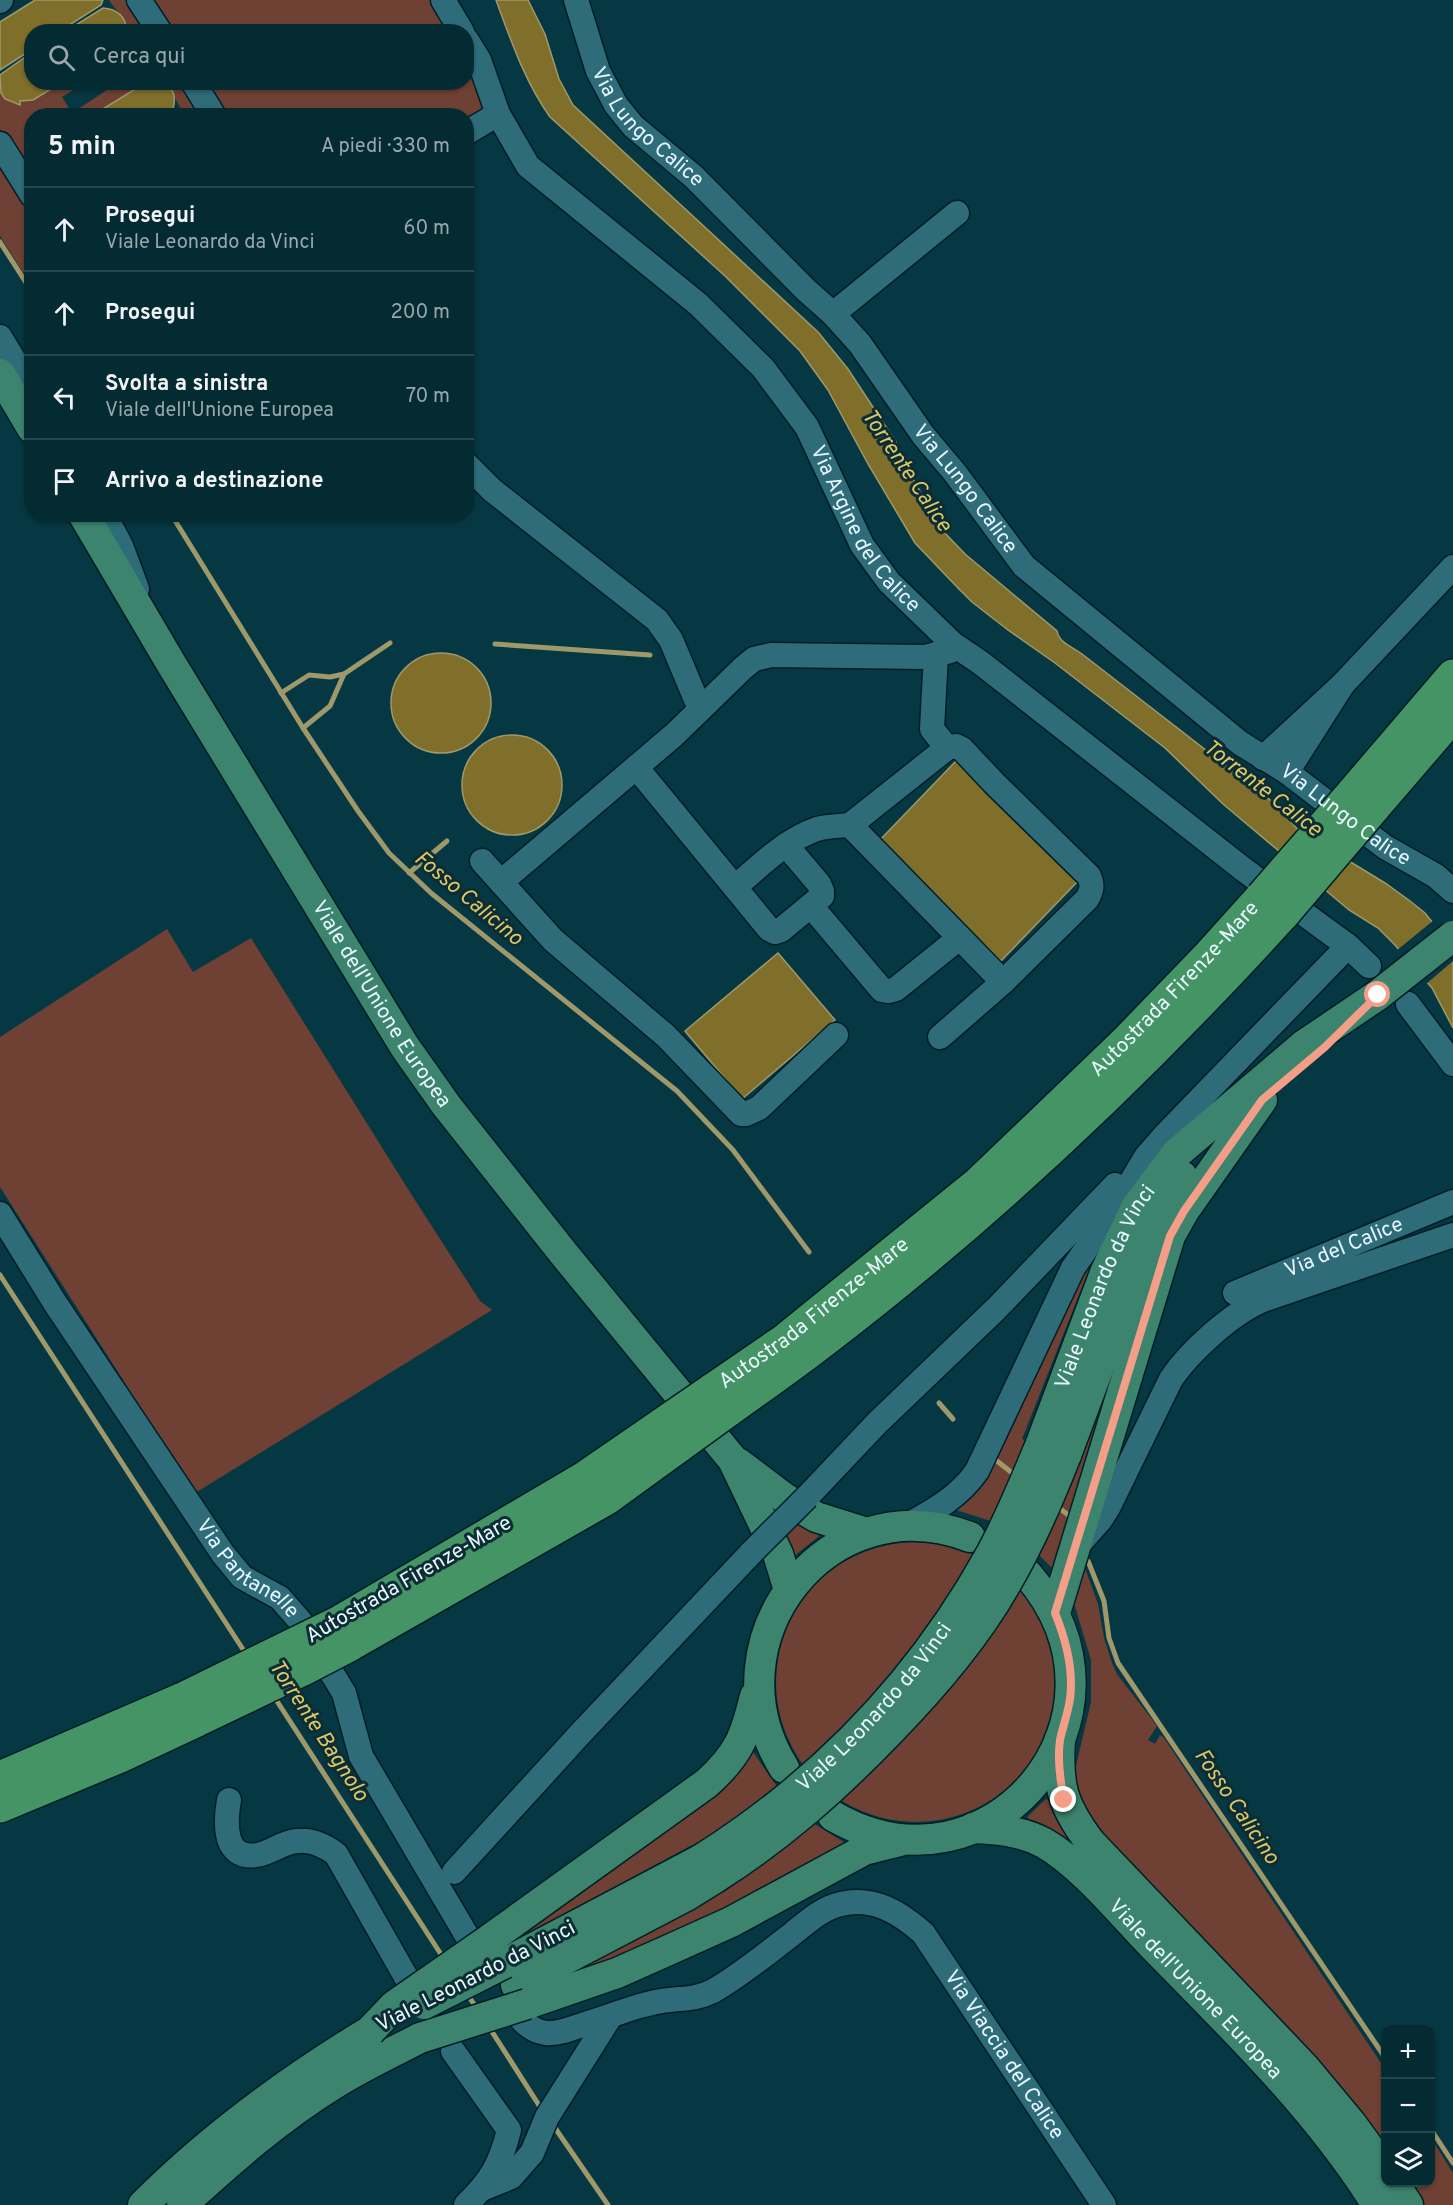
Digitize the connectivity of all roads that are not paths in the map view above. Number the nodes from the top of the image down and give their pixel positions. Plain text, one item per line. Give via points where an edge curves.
1 (139, 0) edge
2 (443, 0) edge
3 (576, 0) edge
4 (155, 24) edge
5 (457, 24) edge
6 (474, 52) edge
7 (198, 90) edge
8 (209, 108) edge
9 (498, 114) junction
10 (474, 128) edge
11 (0, 144) edge
12 (24, 182) edge
13 (957, 213) dead end
14 (833, 314) junction
15 (0, 337) edge
16 (0, 374) edge
17 (24, 377) edge
18 (24, 414) edge
19 (474, 472) edge
20 (88, 522) edge
21 (108, 522) edge
22 (1453, 567) edge
23 (147, 623) junction
24 (961, 649) junction
25 (936, 654) junction
26 (1453, 676) edge
27 (1343, 684) junction
28 (700, 709) junction
29 (1453, 715) edge
30 (947, 748) junction
31 (1263, 758) junction
32 (636, 767) junction
33 (1287, 772) junction
34 (1362, 801) junction
35 (850, 825) junction
36 (786, 845) junction
37 (482, 861) dead end
38 (1447, 877) edge
39 (501, 882) junction
40 (735, 887) junction
41 (811, 906) junction
42 (1453, 936) edge
43 (958, 939) junction
44 (1347, 946) junction
45 (1369, 966) dead end
46 (1003, 982) junction
47 (1377, 996) junction
48 (1408, 1004) dead end
49 (836, 1035) dead end
50 (940, 1037) dead end
51 (1453, 1064) edge
52 (1262, 1100) junction
53 (1176, 1154) junction
54 (1146, 1157) junction
55 (1119, 1202) junction
56 (1453, 1202) edge
57 (0, 1214) edge
58 (1453, 1235) edge
59 (1235, 1293) dead end
60 (1053, 1451) junction
61 (733, 1460) junction
62 (906, 1526) junction
63 (867, 1533) junction
64 (970, 1537) dead end
65 (1072, 1551) junction
66 (1028, 1575) dead end
67 (789, 1590) junction
68 (1055, 1613) junction
69 (758, 1685) junction
70 (190, 1710) junction
71 (1060, 1739) junction
72 (784, 1768) dead end
73 (0, 1778) edge
74 (229, 1800) dead end
75 (0, 1806) edge
76 (833, 1816) dead end
77 (973, 1828) junction
78 (908, 1839) junction
79 (454, 1872) dead end
80 (505, 1974) junction
81 (406, 1977) dead end
82 (610, 2017) junction
83 (453, 2051) dead end
84 (1381, 2164) edge
85 (1396, 2187) edge
86 (474, 2197) edge
87 (143, 2205) edge
88 (182, 2205) edge
89 (1104, 2205) edge
90 (1377, 2205) edge
91 (1407, 2205) edge

1 - 4 street
2 - 5 street
3 - 14 street, Via Lungo Calice via 604,85 633,126 694,177
6 - 9 street, Via Argine del Calice
7 - 8 street
9 - 10 street
9 - 24 street, Via Argine del Calice via 528,166 698,304 763,368 807,427 862,545 889,582
11 - 12 street
13 - 14 street
14 - 31 street, Via Lungo Calice via 869,355 923,435 1024,566
15 - 17 street
16 - 18 main road
19 - 28 street via 657,620 671,640
20 - 23 main road, Viale dell'Unione Europea
21 - 23 street via 130,567
22 - 27 street
23 - 61 main road, Viale dell'Unione Europea via 405,1047 446,1106
24 - 25 street
24 - 44 street, Via Argine del Calice
25 - 28 street via 764,656 743,668
25 - 30 street via 932,729
26 - 34 highway, Autostrada Firenze-Mare
27 - 31 street
27 - 33 street
28 - 32 street
29 - 34 highway, Autostrada Firenze-Mare
30 - 35 street
30 - 46 street via 962,749 1091,880 1087,899
31 - 33 street, Via Lungo Calice
32 - 39 street
32 - 40 street
33 - 38 street, Via Lungo Calice via 1385,846
34 - 70 highway, Autostrada Firenze-Mare, bridge via 1272,906 1191,1013 1021,1176 834,1332 719,1401 671,1435 607,1498 344,1633 301,1670
35 - 36 street via 819,829
35 - 43 street
36 - 40 street
36 - 41 street via 822,891
37 - 39 street
39 - 49 street via 553,940 670,1040 741,1114 759,1108
40 - 41 street via 775,932
41 - 43 street via 882,990 890,992
42 - 47 main road, Viale Leonardo da Vinci, bridge
43 - 46 street
44 - 45 street, Via Argine del Calice
44 - 54 street
46 - 50 street
47 - 52 main road, Viale Leonardo da Vinci
47 - 53 main road, Viale Leonardo da Vinci via 1304,1045
48 - 51 street
52 - 60 main road, Viale Leonardo da Vinci via 1201,1153 1175,1184 1153,1222
52 - 65 main road via 1170,1236
53 - 55 main road
53 - 60 main road, Viale Leonardo da Vinci via 1137,1206 1117,1246
54 - 55 street, Viale Leonardo da Vinci
54 - 79 street, bridge via 752,1552
55 - 62 street, Viale Leonardo da Vinci via 1073,1268 977,1471 940,1508
56 - 59 street, Via del Calice
57 - 80 street, Via Pantanelle via 227,1560 242,1577 280,1598 300,1622 344,1693 361,1756
58 - 65 street via 1263,1300 1238,1313 1186,1358 1170,1379 1109,1506
60 - 80 main road, Viale Leonardo da Vinci, bridge via 1034,1532 978,1627 940,1677 826,1795 776,1836 709,1868 686,1896
61 - 63 main road, Viale dell'Unione Europea via 816,1517
61 - 67 main road, Viale dell'Unione Europea via 778,1554
62 - 63 main road, Viale dell'Unione Europea
62 - 64 main road, Viale dell'Unione Europea via 932,1527
63 - 67 main road, Viale dell'Unione Europea via 823,1556
65 - 68 main road
66 - 68 main road, Viale dell'Unione Europea
67 - 69 main road, Viale dell'Unione Europea via 766,1635
68 - 71 main road, Viale dell'Unione Europea via 1069,1654 1071,1675 1071,1697
69 - 72 main road, Viale dell'Unione Europea via 765,1727
69 - 80 main road via 747,1730 726,1766
70 - 73 highway, Autostrada Firenze-Mare
70 - 75 highway, Autostrada Firenze-Mare via 100,1765
71 - 77 main road, Viale dell'Unione Europea via 1035,1782 1016,1802
71 - 84 main road, Viale dell'Unione Europea via 1064,1800 1082,1832 1305,2068
74 - 81 street via 228,1839 242,1853 258,1855 295,1841 307,1841 324,1845 336,1854
76 - 78 main road, Viale dell'Unione Europea via 866,1832
77 - 78 main road, Viale dell'Unione Europea via 930,1839
77 - 90 main road, Viale dell'Unione Europea via 1021,1834 1041,1842 1073,1864 1300,2102
78 - 80 main road via 864,1850 731,1922 617,1973
80 - 82 street via 538,2031 563,2031
80 - 87 main road, Viale Leonardo da Vinci, bridge via 394,2005 370,2031 286,2085 195,2157
80 - 88 main road, Viale Leonardo da Vinci, bridge via 420,2038 335,2083 299,2107
82 - 86 street via 547,2117 532,2152 511,2177
82 - 89 street, Via Viaccia del Calice via 669,2000 700,1997 756,1962 819,1914 839,1904 876,1904 897,1913 923,1933
83 - 86 street via 509,2130 501,2160
85 - 91 main road

